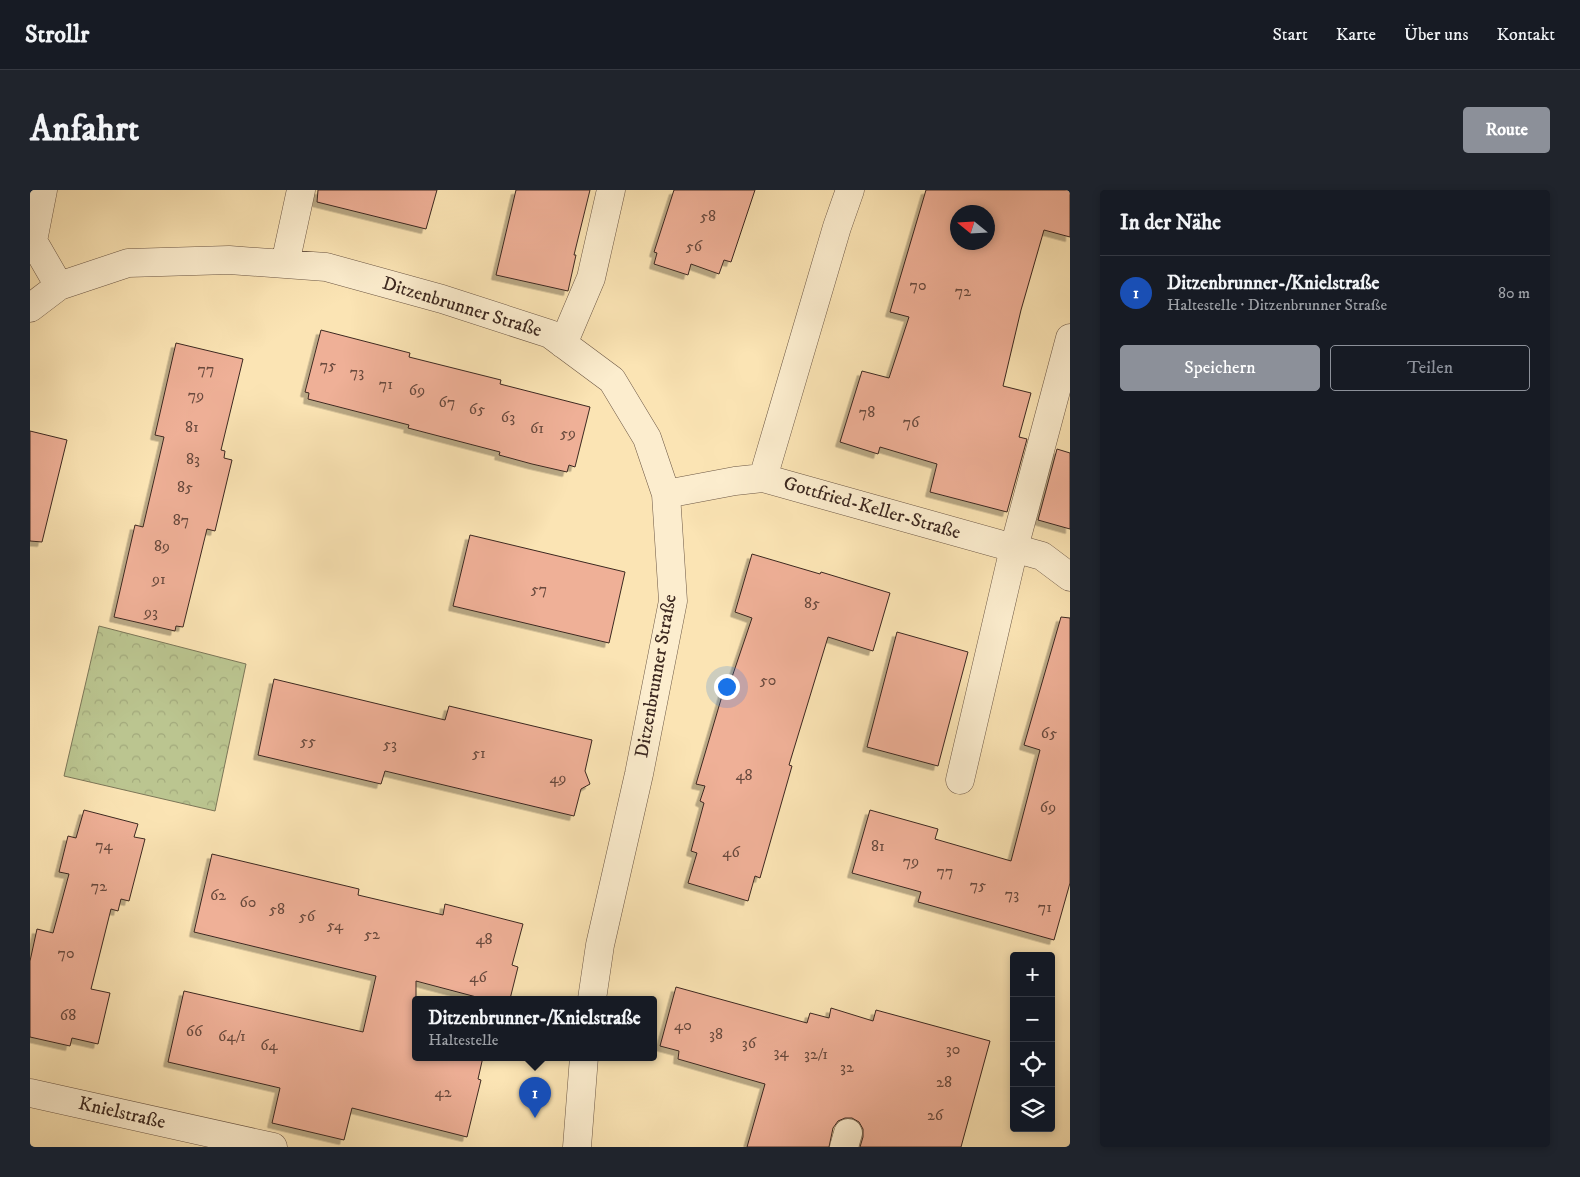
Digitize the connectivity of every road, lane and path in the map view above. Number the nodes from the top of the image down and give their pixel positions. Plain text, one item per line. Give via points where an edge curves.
1 (43, 190) edge
2 (301, 190) edge
3 (611, 190) edge
4 (850, 190) edge
5 (285, 264) junction
6 (59, 286) junction
7 (30, 308) edge
8 (1070, 338) edge
9 (563, 344) junction
10 (763, 478) junction
11 (666, 494) junction
12 (1014, 548) junction
13 (1070, 577) edge
14 (960, 780) dead end
15 (592, 996) edge
16 (584, 1061) edge
17 (30, 1093) edge
18 (273, 1147) edge
19 (577, 1147) edge

1 - 6 street via 33,241
2 - 5 street
3 - 9 street via 591,278
4 - 10 street
5 - 6 street, Ditzenbrunner Straße via 229,260 128,263
5 - 9 street, Ditzenbrunner Straße via 326,267 442,299 550,334
6 - 7 street, Ditzenbrunner Straße
8 - 12 street
9 - 11 street, Ditzenbrunner Straße via 612,380 647,438
10 - 11 street, Gottfried-Keller-Straße
10 - 12 street, Gottfried-Keller-Straße
11 - 15 street, Ditzenbrunner Straße via 674,601 600,945
12 - 13 street, Gottfried-Keller-Straße via 1042,556
12 - 14 street
16 - 19 street
17 - 18 street, Knielstraße

